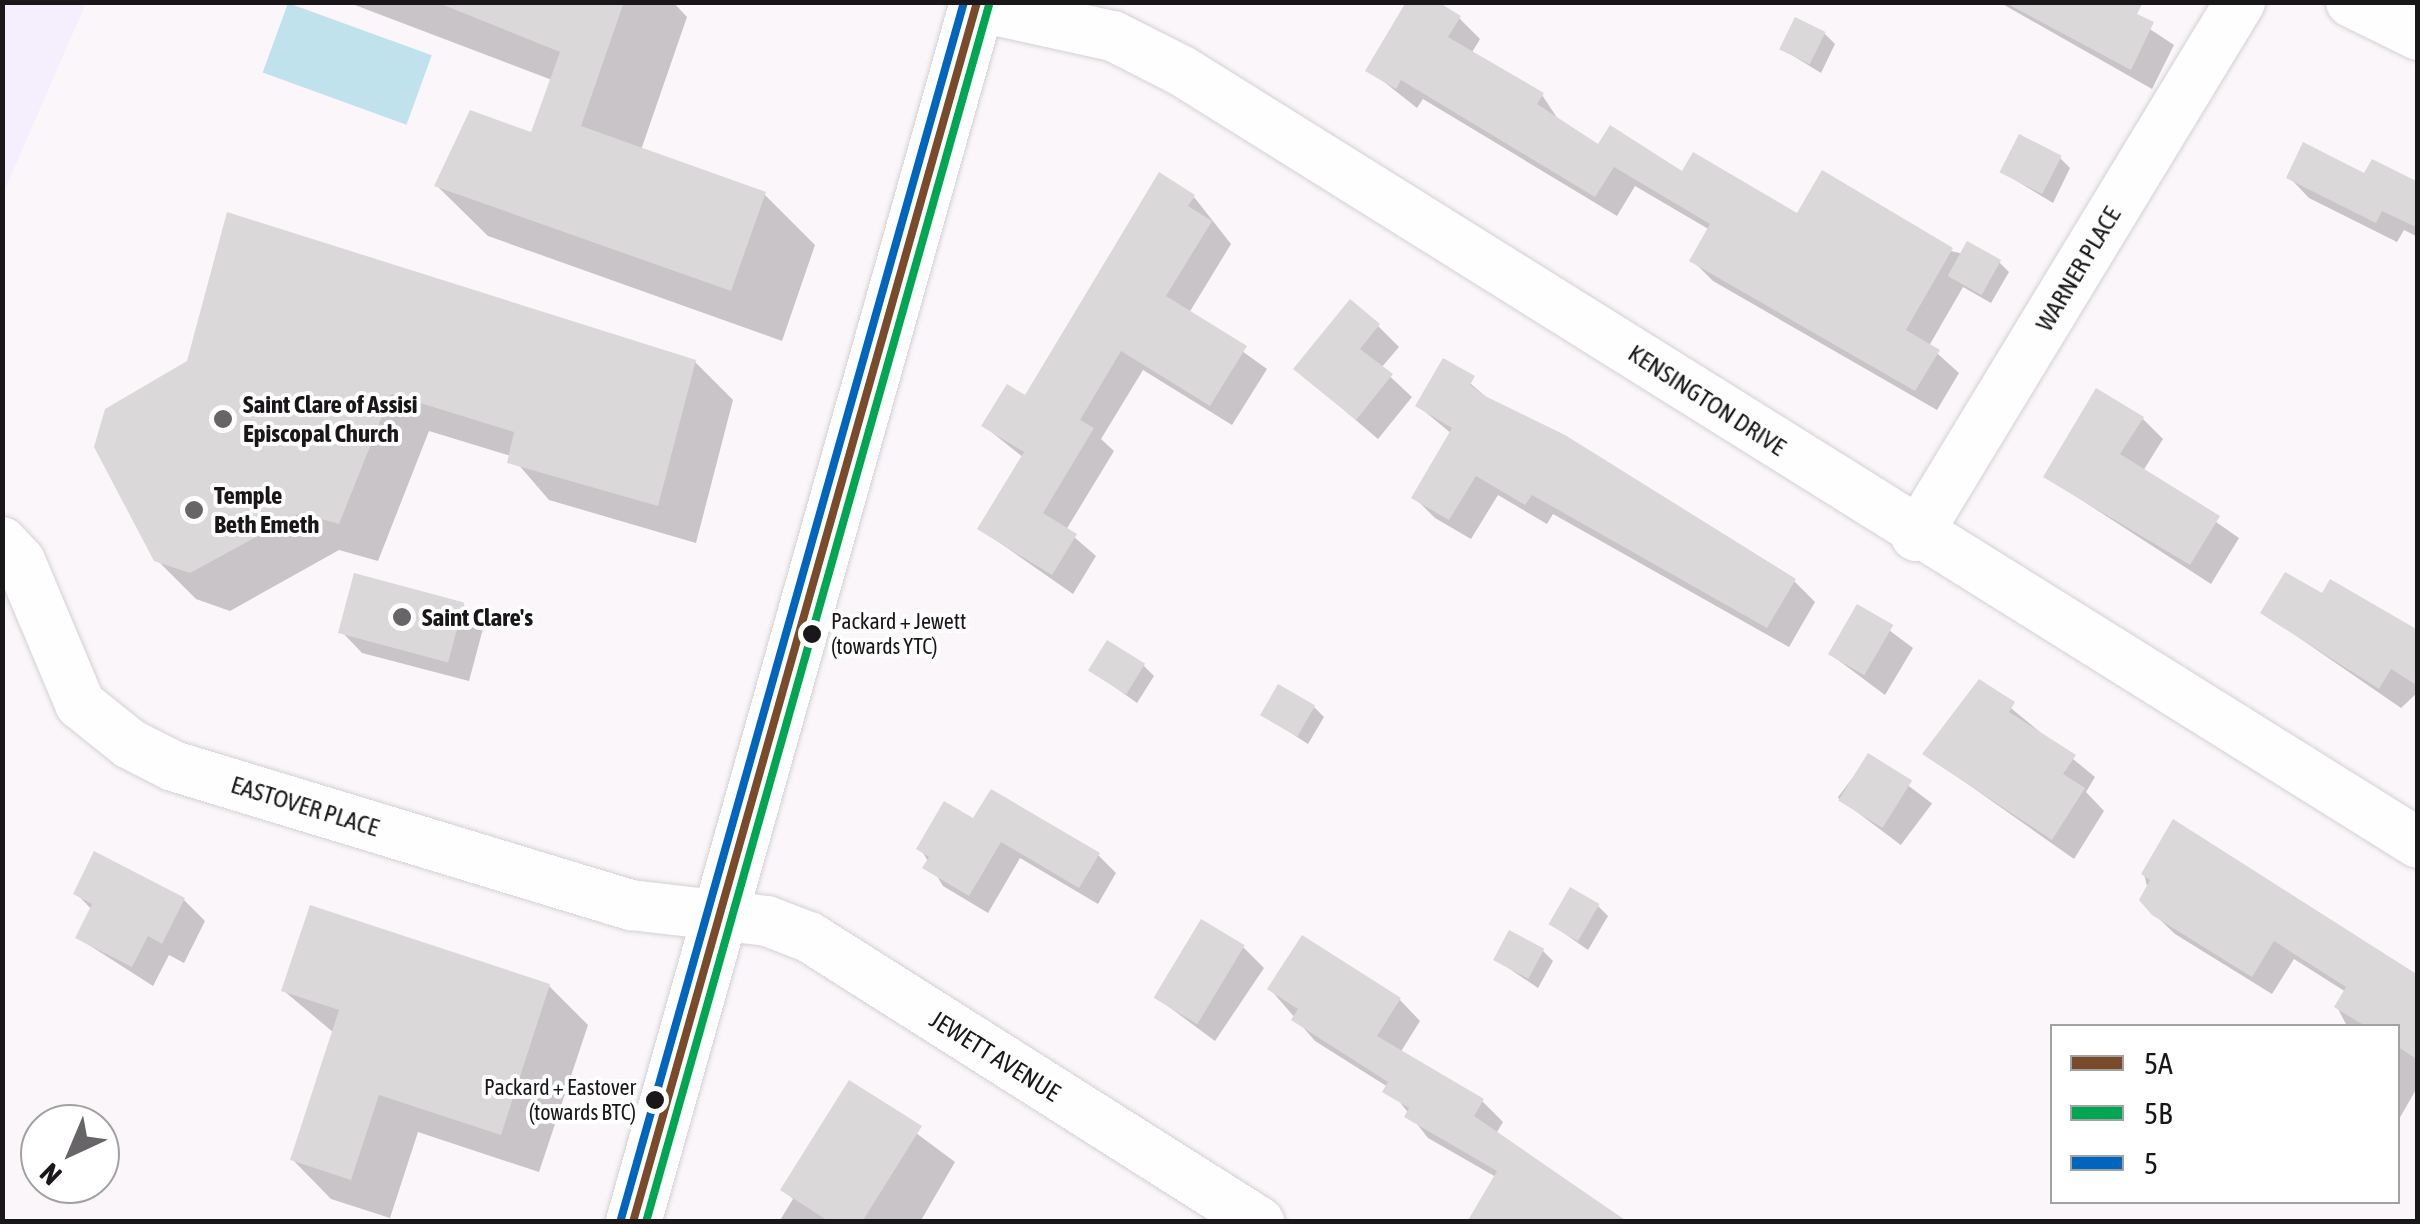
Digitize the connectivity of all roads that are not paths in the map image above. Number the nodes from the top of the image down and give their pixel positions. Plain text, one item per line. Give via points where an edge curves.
1 (2240, 2) edge
2 (2352, 2) edge
3 (976, 4) edge
4 (2418, 35) edge
5 (1916, 536) junction
6 (2, 542) edge
7 (2418, 843) edge
8 (721, 918) junction
9 (634, 1222) edge
10 (1259, 1222) edge

1 - 5 street, WARNER PLACE
2 - 4 street
3 - 5 street, KENSINGTON DRIVE via 1148,52
3 - 8 main road
5 - 7 street, KENSINGTON DRIVE
6 - 8 street, EASTOVER PLACE via 20,561 80,704 172,766 631,906
8 - 9 main road
8 - 10 street, JEWETT AVENUE via 809,937

